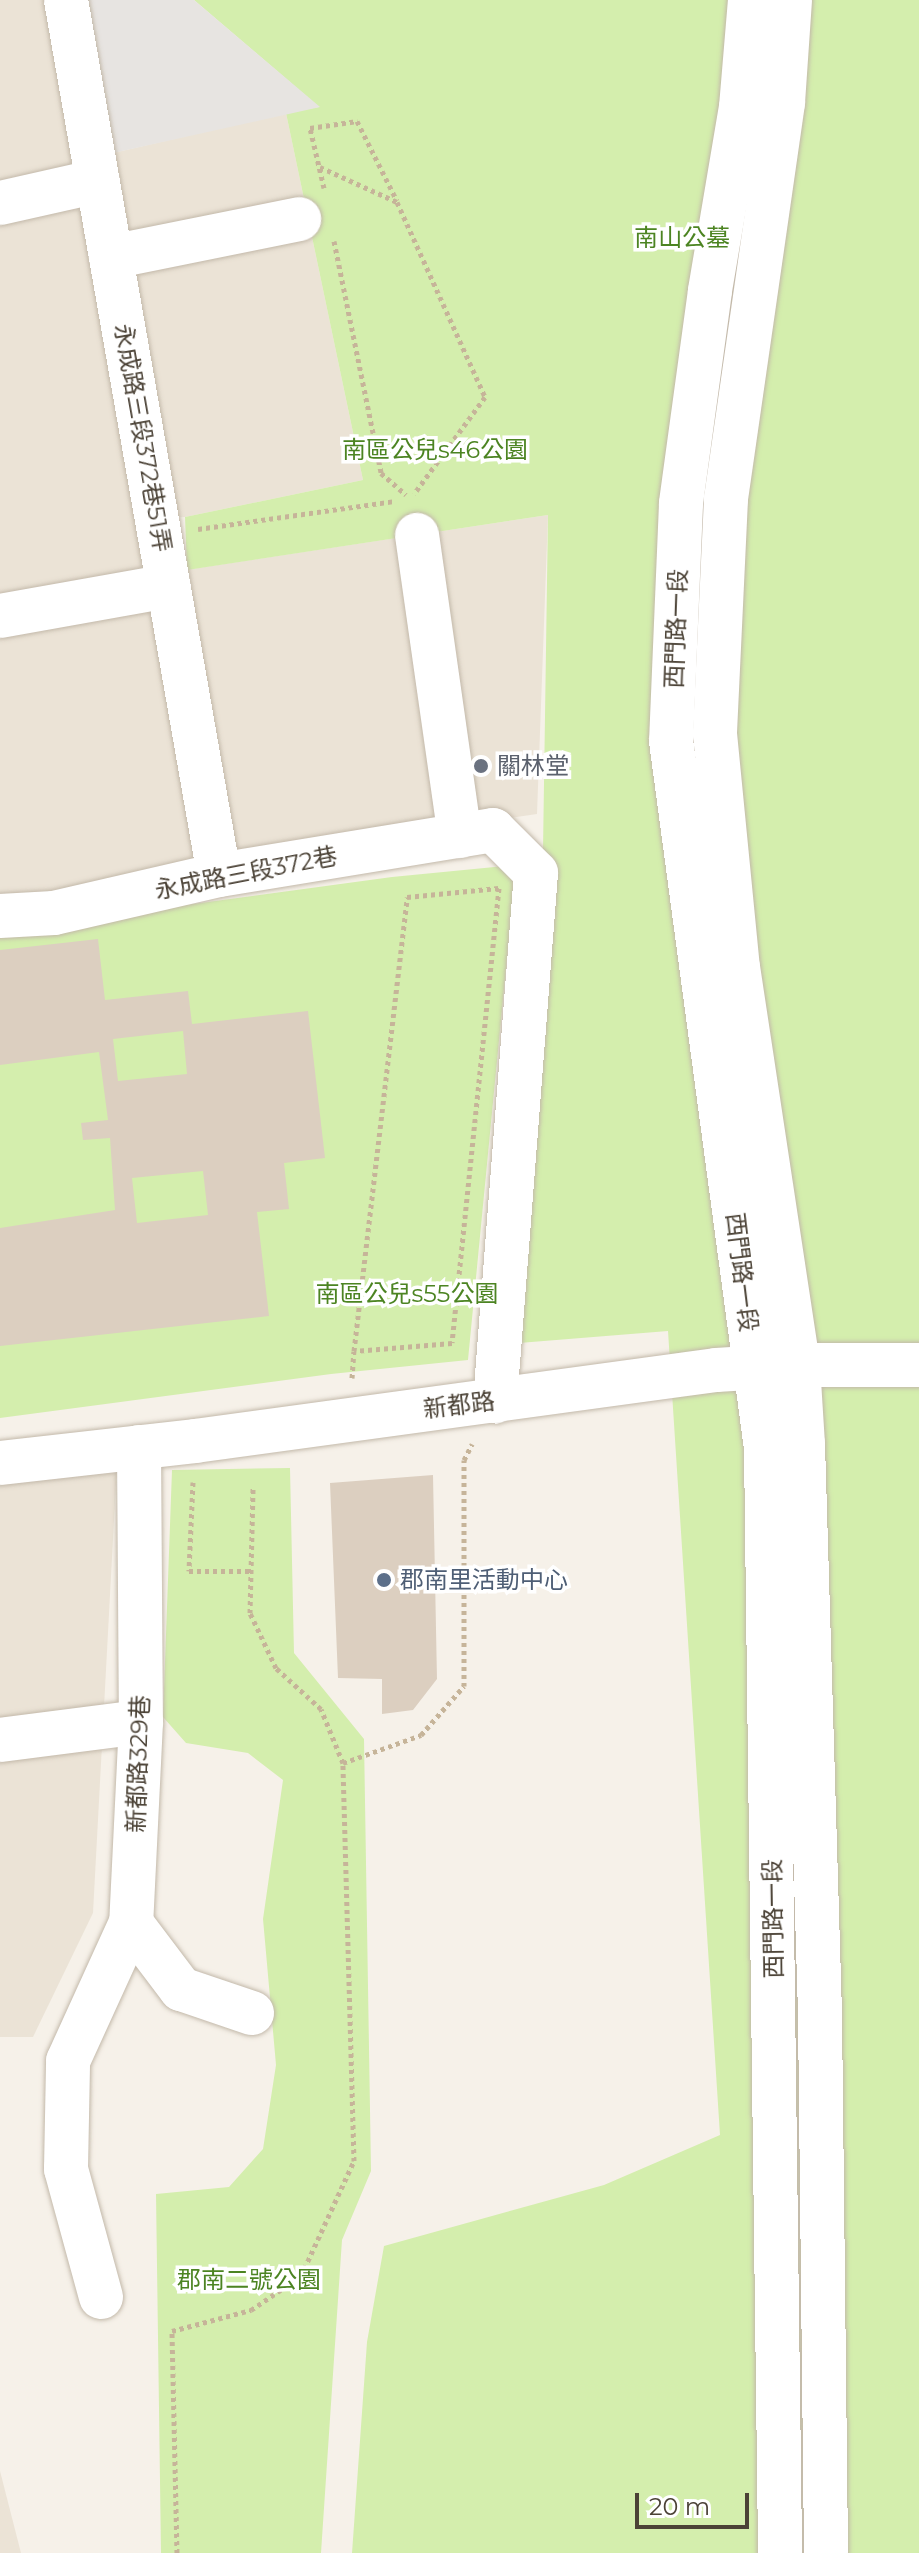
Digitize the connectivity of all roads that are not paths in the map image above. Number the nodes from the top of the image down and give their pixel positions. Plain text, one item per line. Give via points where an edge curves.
1 (66, 0) edge
2 (750, 0) edge
3 (790, 0) edge
4 (98, 181) junction
5 (0, 203) edge
6 (319, 215) road end
7 (111, 257) junction
8 (414, 517) road end
9 (168, 586) junction
10 (0, 616) edge
11 (477, 833) junction
12 (219, 875) junction
13 (0, 916) edge
14 (798, 1365) junction
15 (919, 1365) edge
16 (754, 1367) junction
17 (495, 1401) junction
18 (139, 1447) junction
19 (0, 1463) edge
20 (141, 1722) junction
21 (0, 1740) edge
22 (131, 1923) junction
23 (252, 2013) dead end
24 (101, 2297) dead end
25 (780, 2553) edge
26 (826, 2553) edge

1 - 4 street, 永成路三段372巷51弄
2 - 16 street, 西門路一段 via 741,107 681,504 671,741
3 - 14 street, 西門路一段 via 783,103 726,499 715,734 738,967
4 - 5 street
4 - 7 street, 永成路三段372巷51弄
6 - 7 street
7 - 9 street, 永成路三段372巷51弄
8 - 11 street
9 - 10 street
9 - 12 street, 永成路三段372巷51弄
11 - 12 street, 永成路三段372巷
11 - 17 street via 536,873
12 - 13 street, 永成路三段372巷 via 54,913
14 - 15 street, 新都路
14 - 16 street, 新都路
14 - 26 street, 西門路一段 via 811,1629
16 - 17 street, 新都路
16 - 25 street, 西門路一段 via 766,1448
17 - 18 street, 新都路
18 - 19 street, 新都路
18 - 20 street, 新都路329巷
20 - 21 street
20 - 22 street, 新都路329巷
22 - 23 street via 181,1989
22 - 24 street via 68,2061 66,2169

